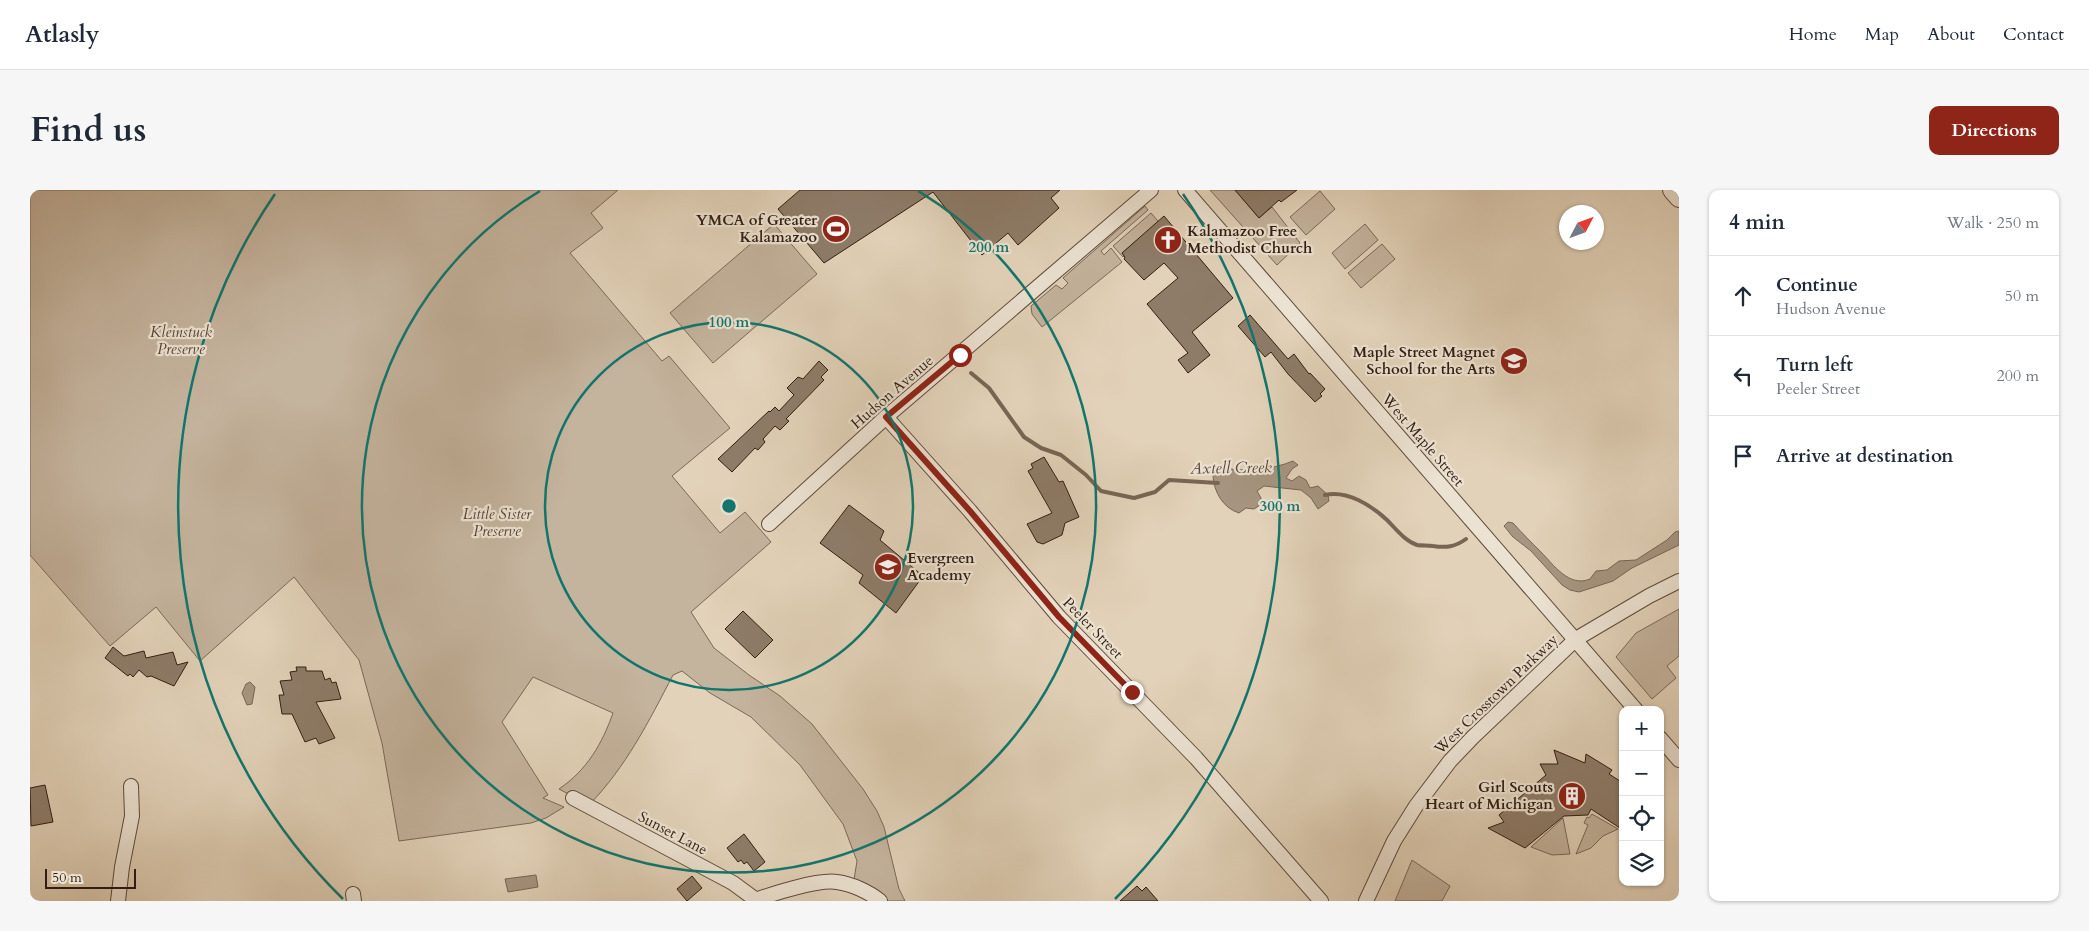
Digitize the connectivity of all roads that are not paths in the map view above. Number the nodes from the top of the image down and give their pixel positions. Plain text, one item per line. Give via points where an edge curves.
1 (1151, 190) edge
2 (1185, 190) edge
3 (1672, 190) edge
4 (1679, 198) edge
5 (886, 417) junction
6 (769, 524) dead end
7 (1679, 581) edge
8 (1576, 639) junction
9 (1633, 706) edge
10 (1664, 743) edge
11 (1679, 760) edge
12 (131, 786) dead end
13 (573, 798) dead end
14 (754, 900) edge
15 (118, 901) edge
16 (880, 901) edge
17 (1321, 901) edge
18 (1366, 901) edge

1 - 5 street, Hudson Avenue
2 - 8 street, West Maple Street
3 - 4 street
5 - 6 street, Hudson Avenue
5 - 17 street, Peeler Street via 1059,617 1196,758
7 - 8 street, West Crosstown Parkway
8 - 9 street, West Maple Street
8 - 18 street, West Crosstown Parkway via 1450,761 1398,834
10 - 11 street
12 - 15 street via 132,816
13 - 14 street, Sunset Lane via 733,883
14 - 16 street via 809,885 836,882 860,889

